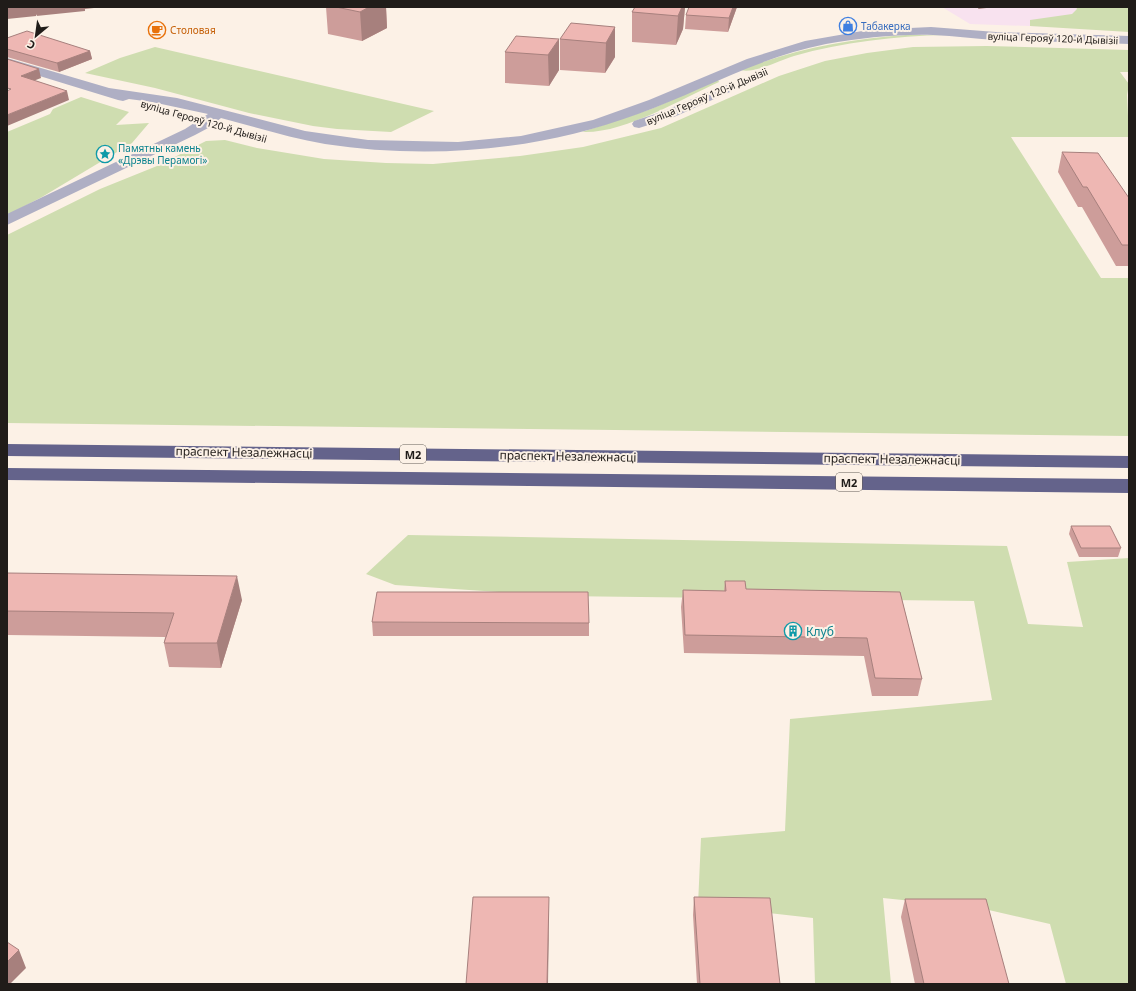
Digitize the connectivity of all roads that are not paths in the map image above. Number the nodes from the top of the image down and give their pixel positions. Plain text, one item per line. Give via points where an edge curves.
1 (977, 35) junction
2 (1129, 40) edge
3 (7, 62) edge
4 (761, 73) dead end
5 (737, 83) dead end
6 (110, 92) junction
7 (218, 113) junction
8 (199, 122) junction
9 (224, 129) dead end
10 (253, 137) dead end
11 (7, 220) edge
12 (7, 450) edge
13 (1129, 462) edge
14 (7, 474) edge
15 (1129, 486) edge

1 - 2 street, вуліца Герояў 120-й Дывізіі
1 - 4 street, вуліца Герояў 120-й Дывізіі via 956,40 898,42 836,50 795,60
1 - 7 street, вуліца Герояў 120-й Дывізіі via 950,32 899,33 807,45 744,64 605,121 550,135 504,142 428,146 377,145 322,138
3 - 6 street, вуліца Герояў 120-й Дывізіі
5 - 10 street, вуліца Герояў 120-й Дывізіі via 669,114 621,129 566,141 498,150 432,154 360,152 322,149
6 - 7 street, вуліца Герояў 120-й Дывізіі via 176,102
6 - 8 street, вуліца Герояў 120-й Дывізіі via 148,107
7 - 8 street
8 - 9 street, вуліца Герояў 120-й Дывізіі
8 - 11 street
12 - 13 highway, праспект Незалежнасці / М2
14 - 15 highway, праспект Незалежнасці / М2

